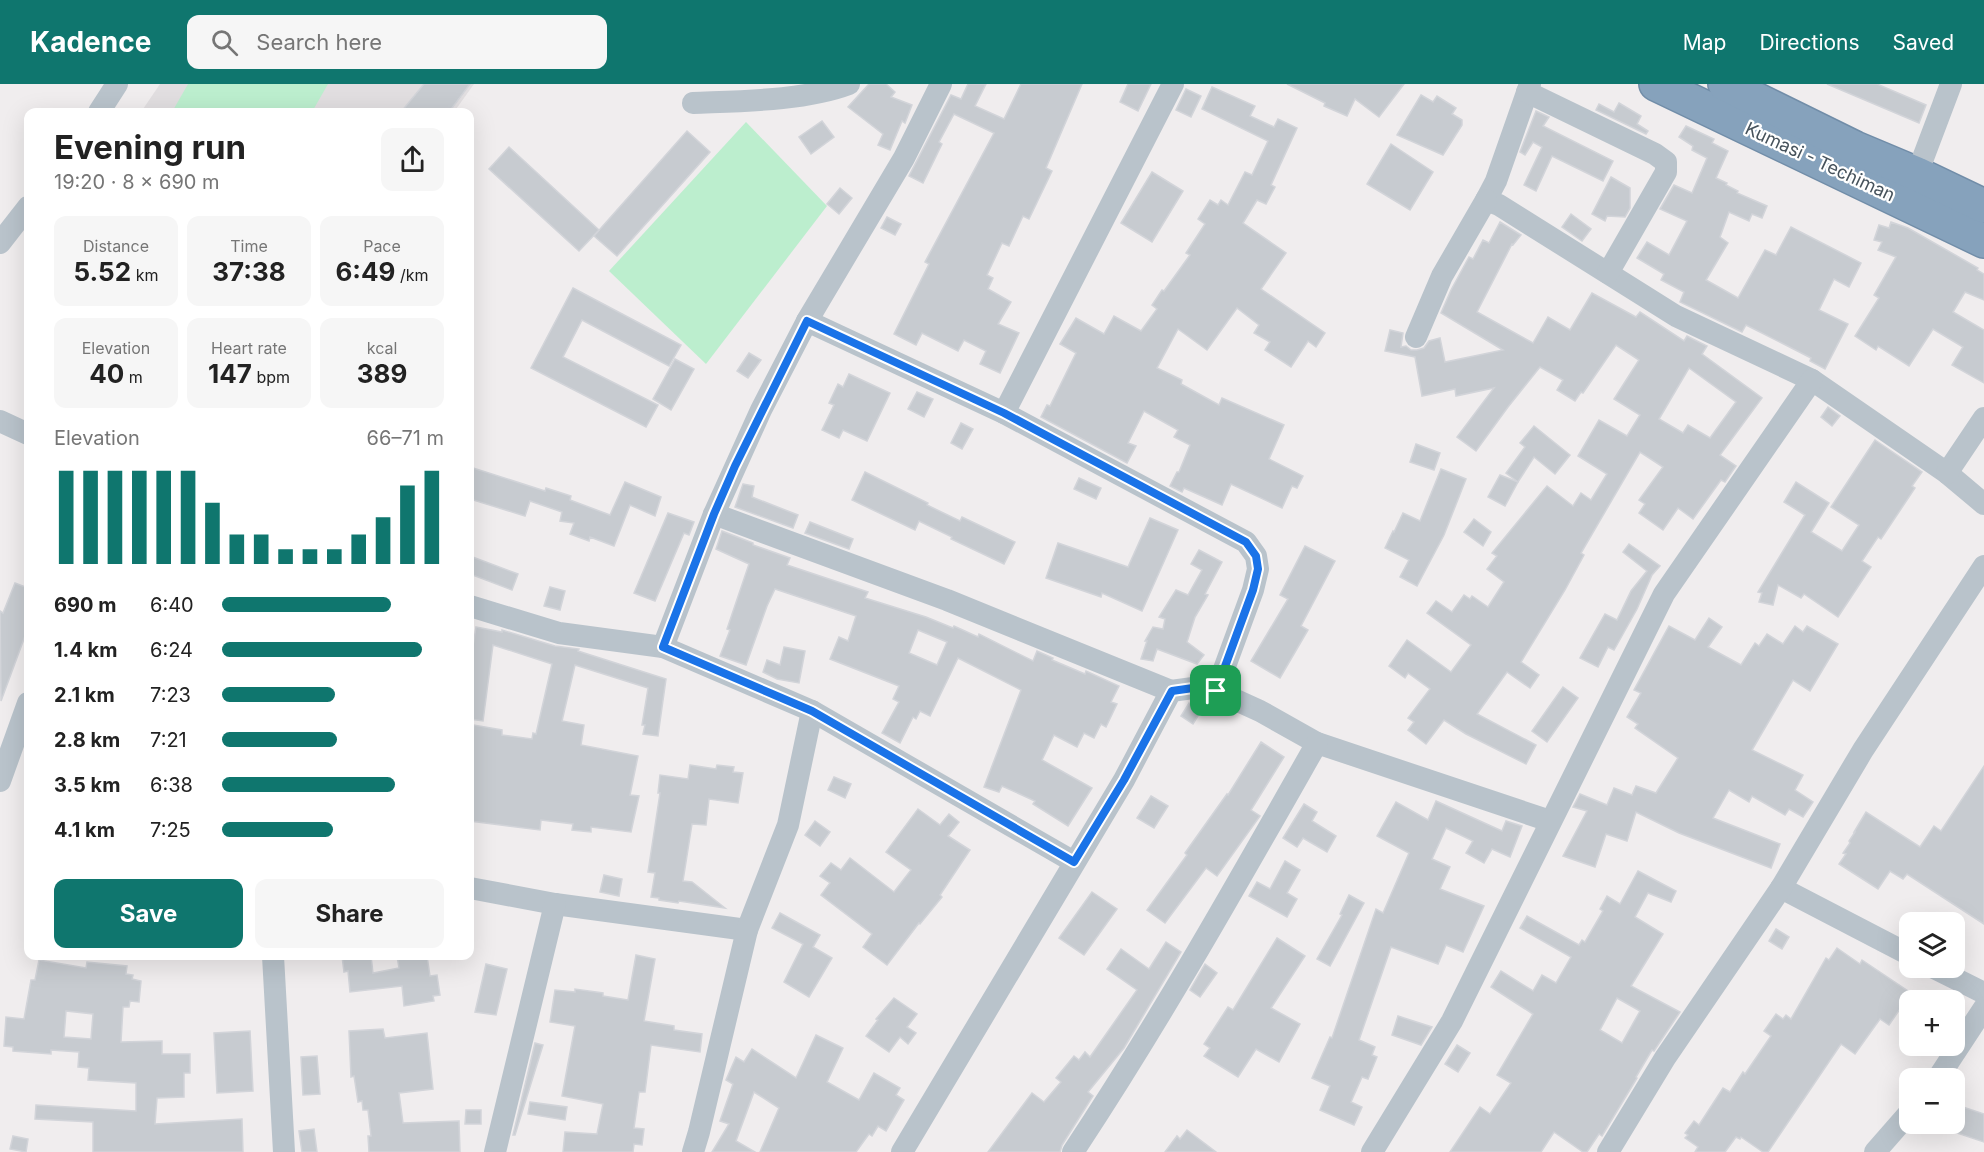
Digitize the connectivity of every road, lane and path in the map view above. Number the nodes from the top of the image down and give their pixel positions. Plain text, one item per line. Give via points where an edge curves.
1 (117, 84) edge
2 (849, 84) edge
3 (941, 84) edge
4 (1173, 84) edge
5 (1656, 84) edge
6 (1725, 84) edge
7 (1951, 84) edge
8 (1529, 88) edge
9 (693, 104) dead end
10 (102, 108) edge
11 (1917, 174) junction
12 (1486, 200) junction
13 (1984, 207) edge
14 (24, 212) edge
15 (1984, 241) edge
16 (0, 243) edge
17 (1608, 273) junction
18 (807, 321) junction
19 (1416, 337) dead end
20 (1812, 380) junction
21 (1004, 413) junction
22 (1984, 418) edge
23 (0, 421) edge
24 (24, 432) edge
25 (1947, 473) junction
26 (1984, 504) edge
27 (714, 514) junction
28 (1984, 566) edge
29 (474, 607) edge
30 (663, 647) junction
31 (1172, 691) junction
32 (1216, 691) junction
33 (812, 711) junction
34 (24, 714) edge
35 (1317, 743) junction
36 (0, 781) edge
37 (1550, 821) junction
38 (1074, 862) junction
39 (1780, 888) junction
40 (474, 889) edge
41 (555, 904) junction
42 (747, 930) junction
43 (1899, 949) edge
44 (273, 960) edge
45 (1954, 978) edge
46 (1984, 993) edge
47 (1984, 1008) edge
48 (1945, 1068) edge
49 (1899, 1125) edge
50 (284, 1152) edge
51 (495, 1152) edge
52 (693, 1152) edge
53 (902, 1152) edge
54 (1073, 1152) edge
55 (1372, 1152) edge
56 (1608, 1152) edge
57 (1875, 1152) edge

1 - 10 street
2 - 9 street via 831,91
3 - 18 street via 904,158
4 - 21 street
5 - 15 highway, Kumasi - Techiman
6 - 11 highway
7 - 11 street
8 - 12 street
8 - 17 street via 1666,162 1666,172
11 - 13 highway
12 - 17 street
12 - 19 street via 1442,276
14 - 16 street
17 - 20 street via 1676,315
18 - 21 street
18 - 27 street
20 - 25 street
20 - 37 street via 1664,594
21 - 32 street via 1246,542 1256,556 1258,569
22 - 25 street
23 - 24 street
25 - 26 street
27 - 30 street
27 - 31 street via 947,600
28 - 39 street via 1863,750
29 - 30 street via 560,633
30 - 33 street
31 - 32 street
31 - 38 street
32 - 35 street
33 - 38 street
33 - 42 street via 788,825
34 - 36 street
35 - 37 street
35 - 54 street via 1196,955
37 - 55 street via 1452,1021
38 - 53 street
39 - 43 street
39 - 56 street via 1665,1058
40 - 41 street
41 - 42 street
41 - 51 street
42 - 52 street
44 - 50 street
45 - 46 street
47 - 48 street
49 - 57 street

